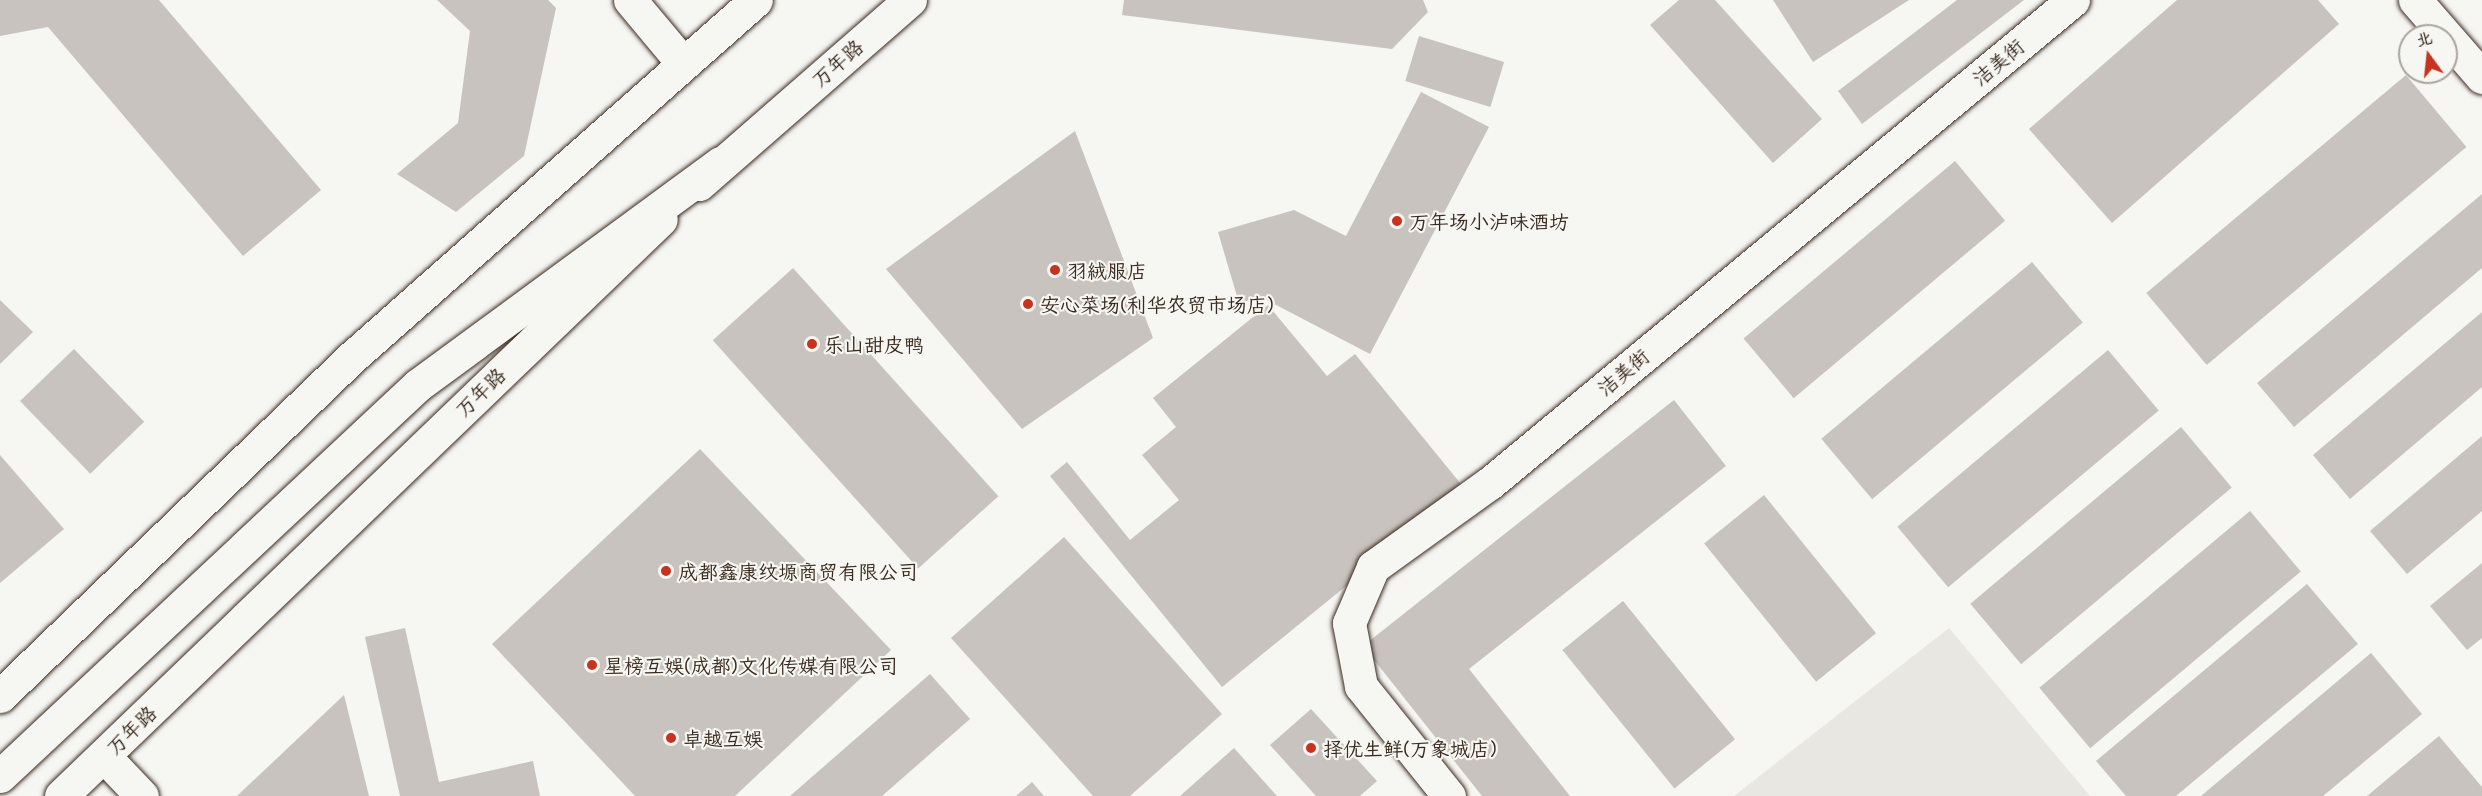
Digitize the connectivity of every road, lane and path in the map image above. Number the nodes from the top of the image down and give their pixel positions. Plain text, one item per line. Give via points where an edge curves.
1 (630, 0) edge
2 (756, 0) edge
3 (910, 0) edge
4 (2073, 0) edge
5 (2415, 0) edge
6 (681, 61) junction
7 (2482, 76) edge
8 (720, 163) junction
9 (0, 696) edge
10 (104, 756) junction
11 (0, 776) edge
12 (61, 796) edge
13 (142, 796) edge
14 (1449, 796) edge

1 - 6 main road
2 - 6 main road
3 - 8 main road, 万年路
4 - 14 main road, 洁美街 via 1490,483 1373,567 1348,622 1361,686
5 - 7 main road
6 - 9 main road via 358,352
8 - 10 main road, 万年路
8 - 11 main road via 417,385
10 - 12 main road, 万年路
10 - 13 main road

